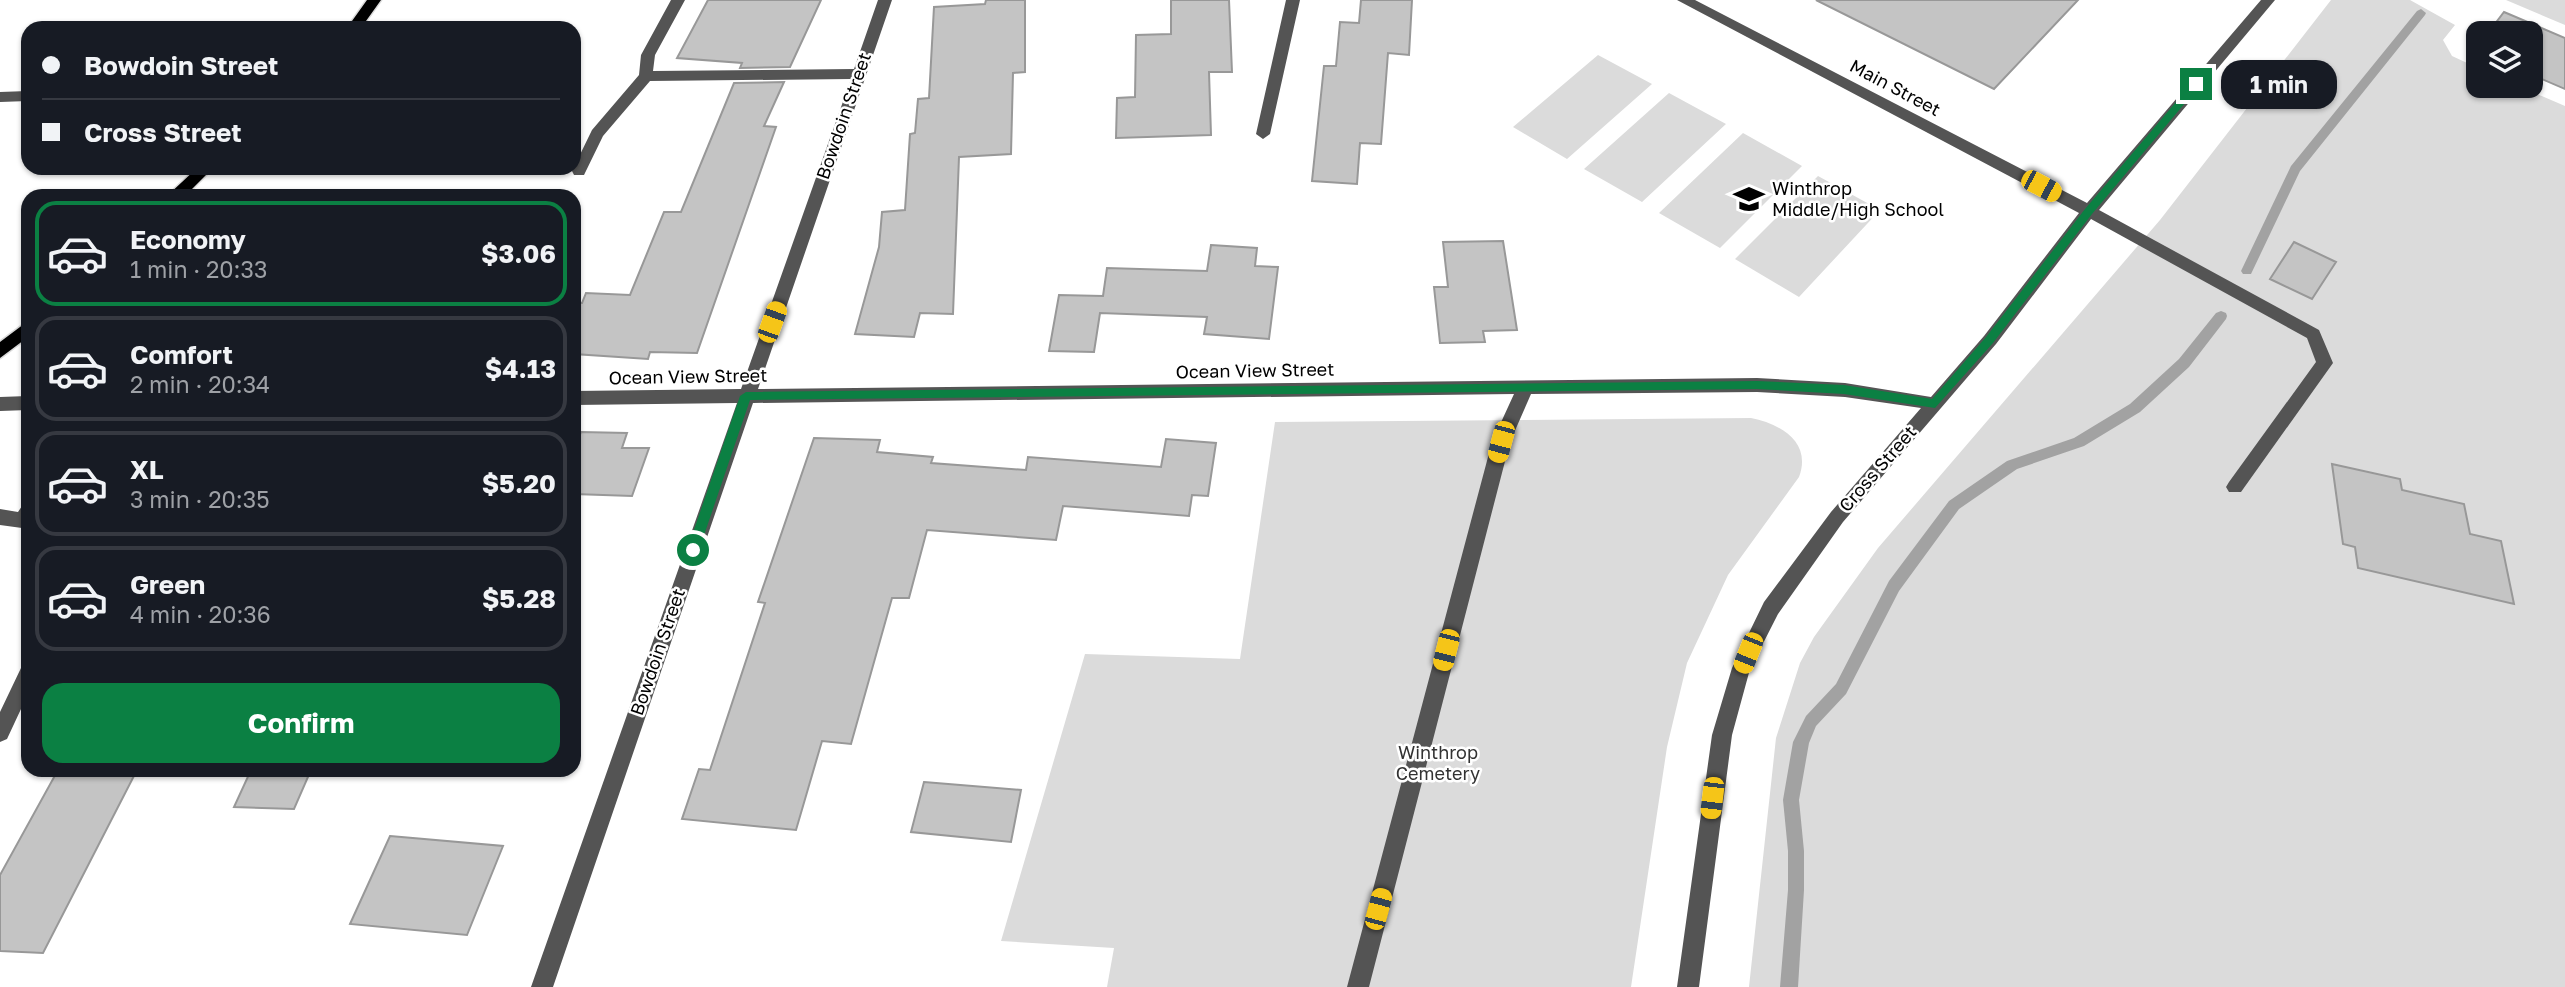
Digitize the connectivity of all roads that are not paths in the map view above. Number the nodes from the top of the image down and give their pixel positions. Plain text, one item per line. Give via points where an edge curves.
1 (374, 0) edge
2 (678, 0) edge
3 (885, 0) edge
4 (1293, 0) edge
5 (1684, 0) edge
6 (2268, 0) edge
7 (359, 21) edge
8 (859, 74) junction
9 (646, 76) junction
10 (21, 96) edge
11 (0, 97) edge
12 (1263, 134) dead end
13 (581, 167) edge
14 (198, 175) edge
15 (183, 189) edge
16 (2089, 211) junction
17 (21, 333) edge
18 (0, 352) edge
19 (1526, 387) junction
20 (746, 396) junction
21 (581, 398) edge
22 (21, 403) edge
23 (0, 404) edge
24 (1935, 404) junction
25 (2235, 487) dead end
26 (0, 517) edge
27 (21, 520) edge
28 (21, 689) edge
29 (0, 733) edge
30 (542, 987) edge
31 (1358, 987) edge
32 (1688, 987) edge

1 - 7 main road
2 - 9 street via 648,55
3 - 8 street, Bowdoin Street
4 - 12 street
5 - 16 street, Main Street
6 - 16 street, Cross Street
8 - 9 street
8 - 20 street, Bowdoin Street
9 - 13 street via 597,134
10 - 11 street
14 - 15 main road
16 - 24 street, Cross Street
16 - 25 street, Main Street via 2313,334 2325,363
17 - 18 main road
19 - 20 street, Ocean View Street
19 - 24 street, Ocean View Street via 1786,386
19 - 31 street via 1501,442
20 - 21 street, Ocean View Street
20 - 30 street, Bowdoin Street
22 - 23 street
24 - 32 street, Cross Street via 1813,546 1754,638 1722,734
26 - 27 street
28 - 29 street

